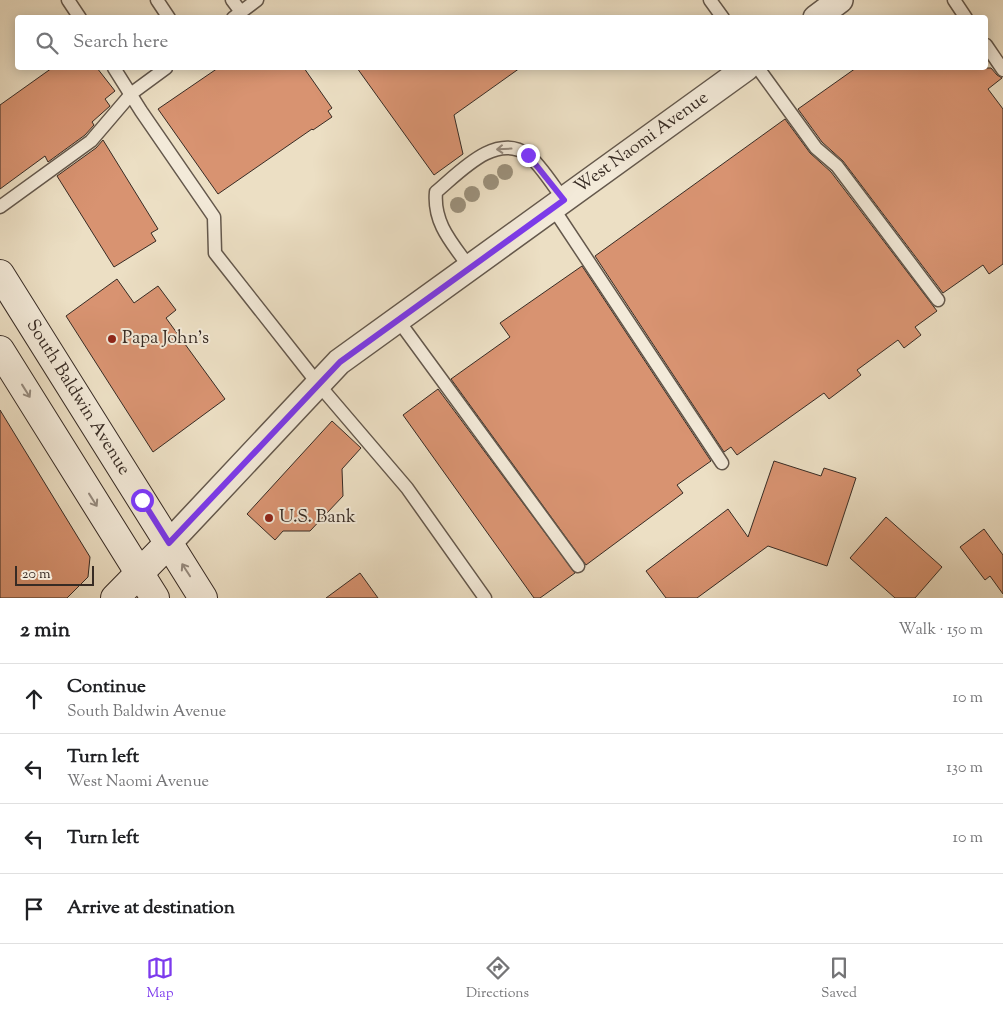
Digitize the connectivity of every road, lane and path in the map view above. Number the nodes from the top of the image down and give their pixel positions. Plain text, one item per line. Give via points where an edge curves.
1 (68, 0) edge
2 (157, 0) edge
3 (232, 0) edge
4 (257, 0) edge
5 (710, 0) edge
6 (840, 0) edge
7 (954, 0) edge
8 (78, 15) edge
9 (168, 15) edge
10 (237, 15) edge
11 (720, 15) edge
12 (820, 15) edge
13 (964, 15) edge
14 (988, 48) edge
15 (115, 70) edge
16 (163, 70) edge
17 (743, 70) edge
18 (759, 70) edge
19 (1003, 70) edge
20 (132, 93) junction
21 (559, 204) junction
22 (0, 207) edge
23 (470, 268) junction
24 (0, 274) edge
25 (938, 300) dead end
26 (398, 320) junction
27 (0, 350) edge
28 (319, 385) junction
29 (722, 463) dead end
30 (169, 543) junction
31 (578, 566) dead end
32 (139, 574) junction
33 (115, 598) edge
34 (155, 598) edge
35 (203, 598) edge
36 (486, 598) edge

1 - 8 lane
2 - 9 lane
3 - 10 lane
4 - 10 lane
5 - 11 lane
6 - 12 street
7 - 13 lane
14 - 19 lane
15 - 20 lane
16 - 20 lane
17 - 21 street, West Naomi Avenue
18 - 25 lane via 816,148 837,166
20 - 22 lane via 91,141
20 - 28 lane via 214,217 215,253
21 - 23 street, West Naomi Avenue
21 -> 23 lane via 528,155 515,148 492,149 463,169 436,192 435,206 440,225
21 - 29 lane
23 - 26 street, West Naomi Avenue
24 - 30 main road, South Baldwin Avenue
26 - 28 street, West Naomi Avenue via 340,362
26 - 31 lane
27 -> 32 main road
28 - 30 street, West Naomi Avenue
28 - 36 lane via 407,488
30 - 32 main road, West Naomi Avenue
35 -> 30 main road, South Baldwin Avenue
32 - 33 main road, West Naomi Avenue
32 - 34 main road

